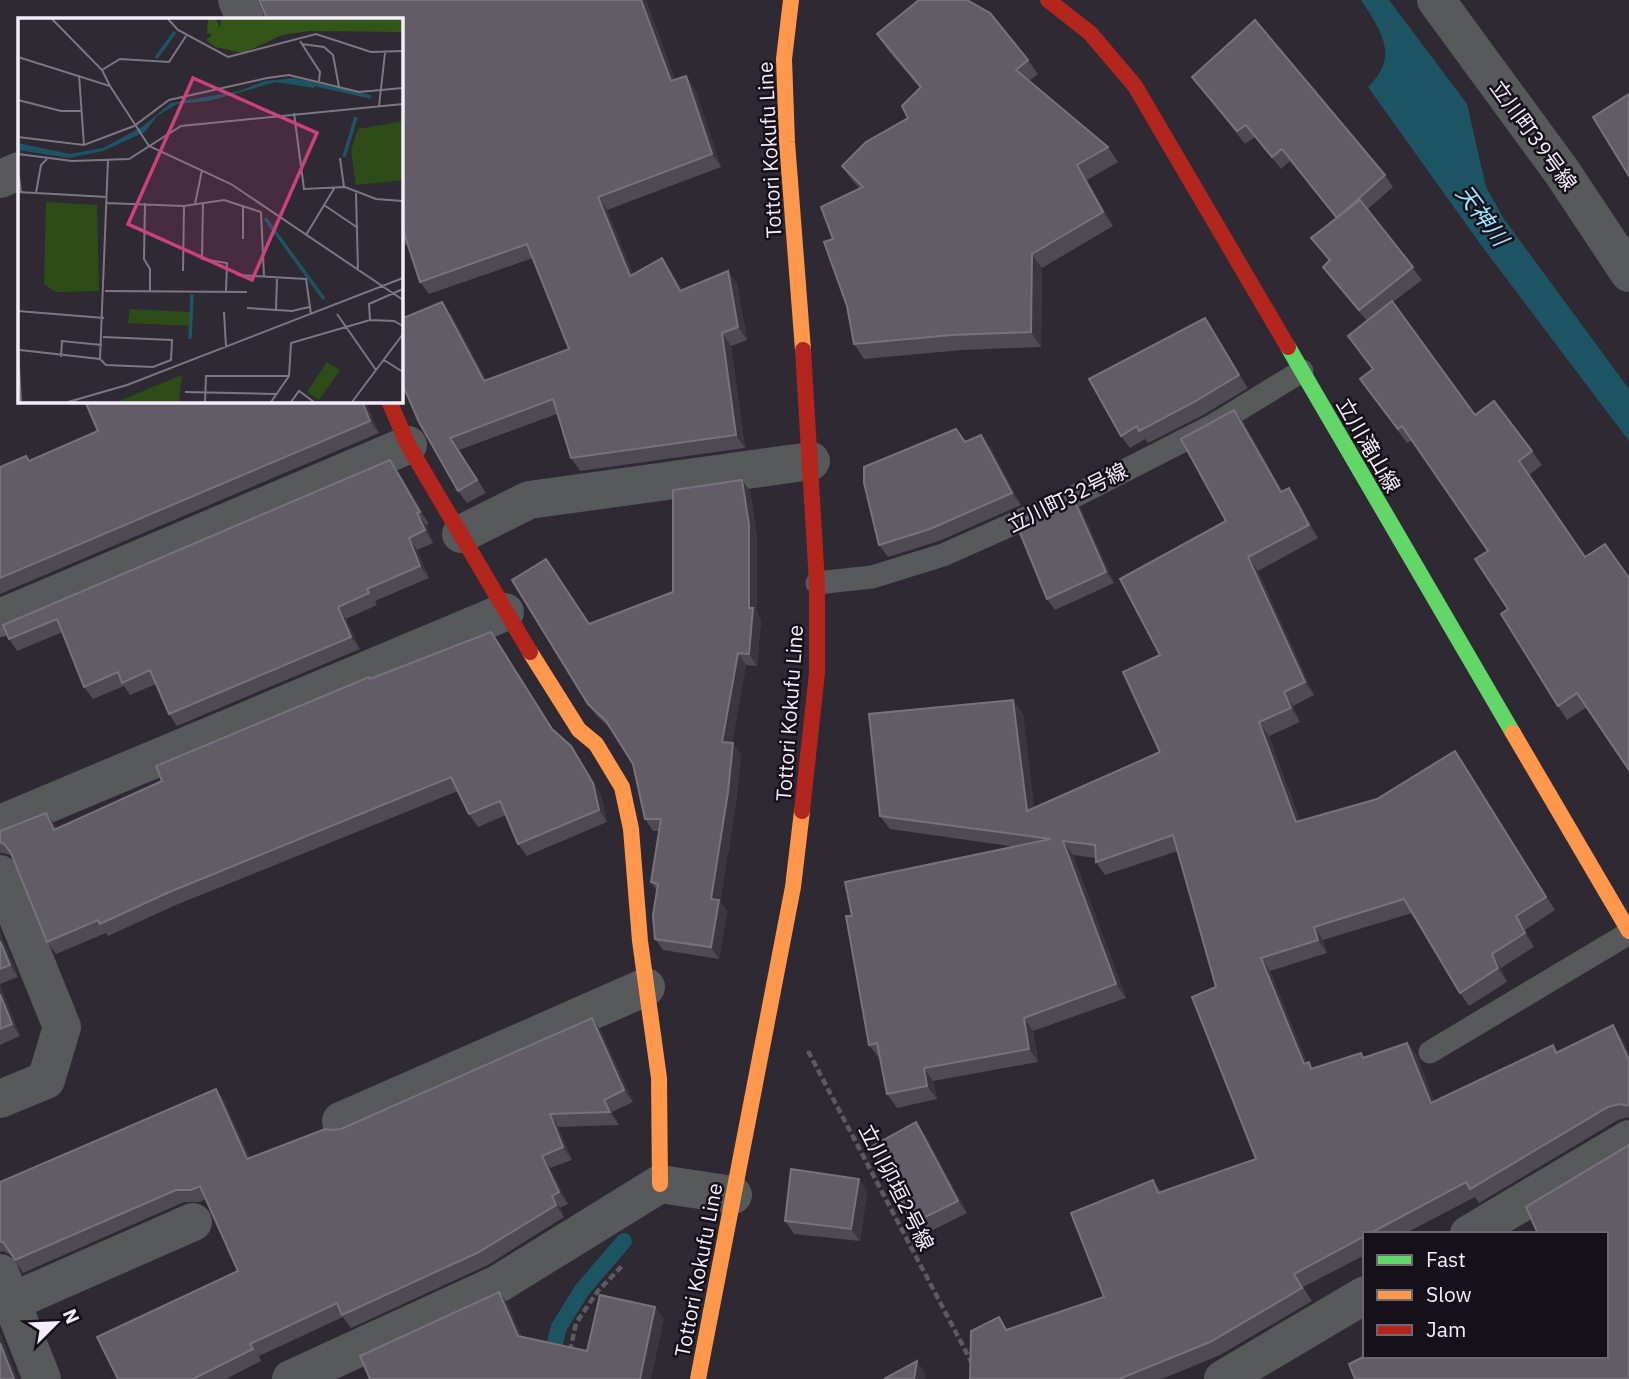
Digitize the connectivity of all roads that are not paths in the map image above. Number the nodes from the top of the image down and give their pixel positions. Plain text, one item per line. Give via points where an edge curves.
1 (237, 0) edge
2 (791, 0) edge
3 (1048, 0) edge
4 (1436, 0) edge
5 (246, 18) edge
6 (18, 171) edge
7 (0, 179) edge
8 (1629, 272) edge
9 (1302, 371) junction
10 (389, 402) edge
11 (408, 445) junction
12 (811, 461) junction
13 (461, 534) junction
14 (817, 583) junction
15 (505, 612) junction
16 (0, 618) edge
17 (0, 824) edge
18 (0, 874) edge
19 (1629, 932) edge
20 (646, 987) junction
21 (1430, 1052) dead end
22 (0, 1099) edge
23 (341, 1121) dead end
24 (1629, 1139) edge
25 (660, 1184) junction
26 (733, 1195) junction
27 (193, 1222) dead end
28 (1472, 1232) edge
29 (6, 1288) edge
30 (1363, 1296) edge
31 (42, 1379) edge
32 (291, 1379) edge
33 (698, 1379) edge
34 (1223, 1379) edge

1 - 5 street
2 - 12 street, Tottori Kokufu Line via 784,59 787,142
3 - 9 street, 立川滝山線 via 1090,33 1135,86
4 - 8 street, 立川町39号線
6 - 7 street
9 - 14 lane, 立川町32号線 via 1200,432 943,555 872,578
9 - 19 street, 立川滝山線
10 - 11 street
11 - 13 street
11 - 16 street
12 - 13 street via 529,500
12 - 14 street, Tottori Kokufu Line
13 - 15 street
14 - 26 street, Tottori Kokufu Line via 817,673 793,887
15 - 17 street
15 - 20 street via 579,730 596,744 622,787 631,829
18 - 22 street via 62,1027 46,1080
19 - 21 lane
20 - 23 street
20 - 25 street via 659,1078
24 - 28 street
25 - 26 street
25 - 32 street via 498,1284
26 - 33 street, Tottori Kokufu Line
27 - 29 street
29 - 31 street
30 - 34 street

